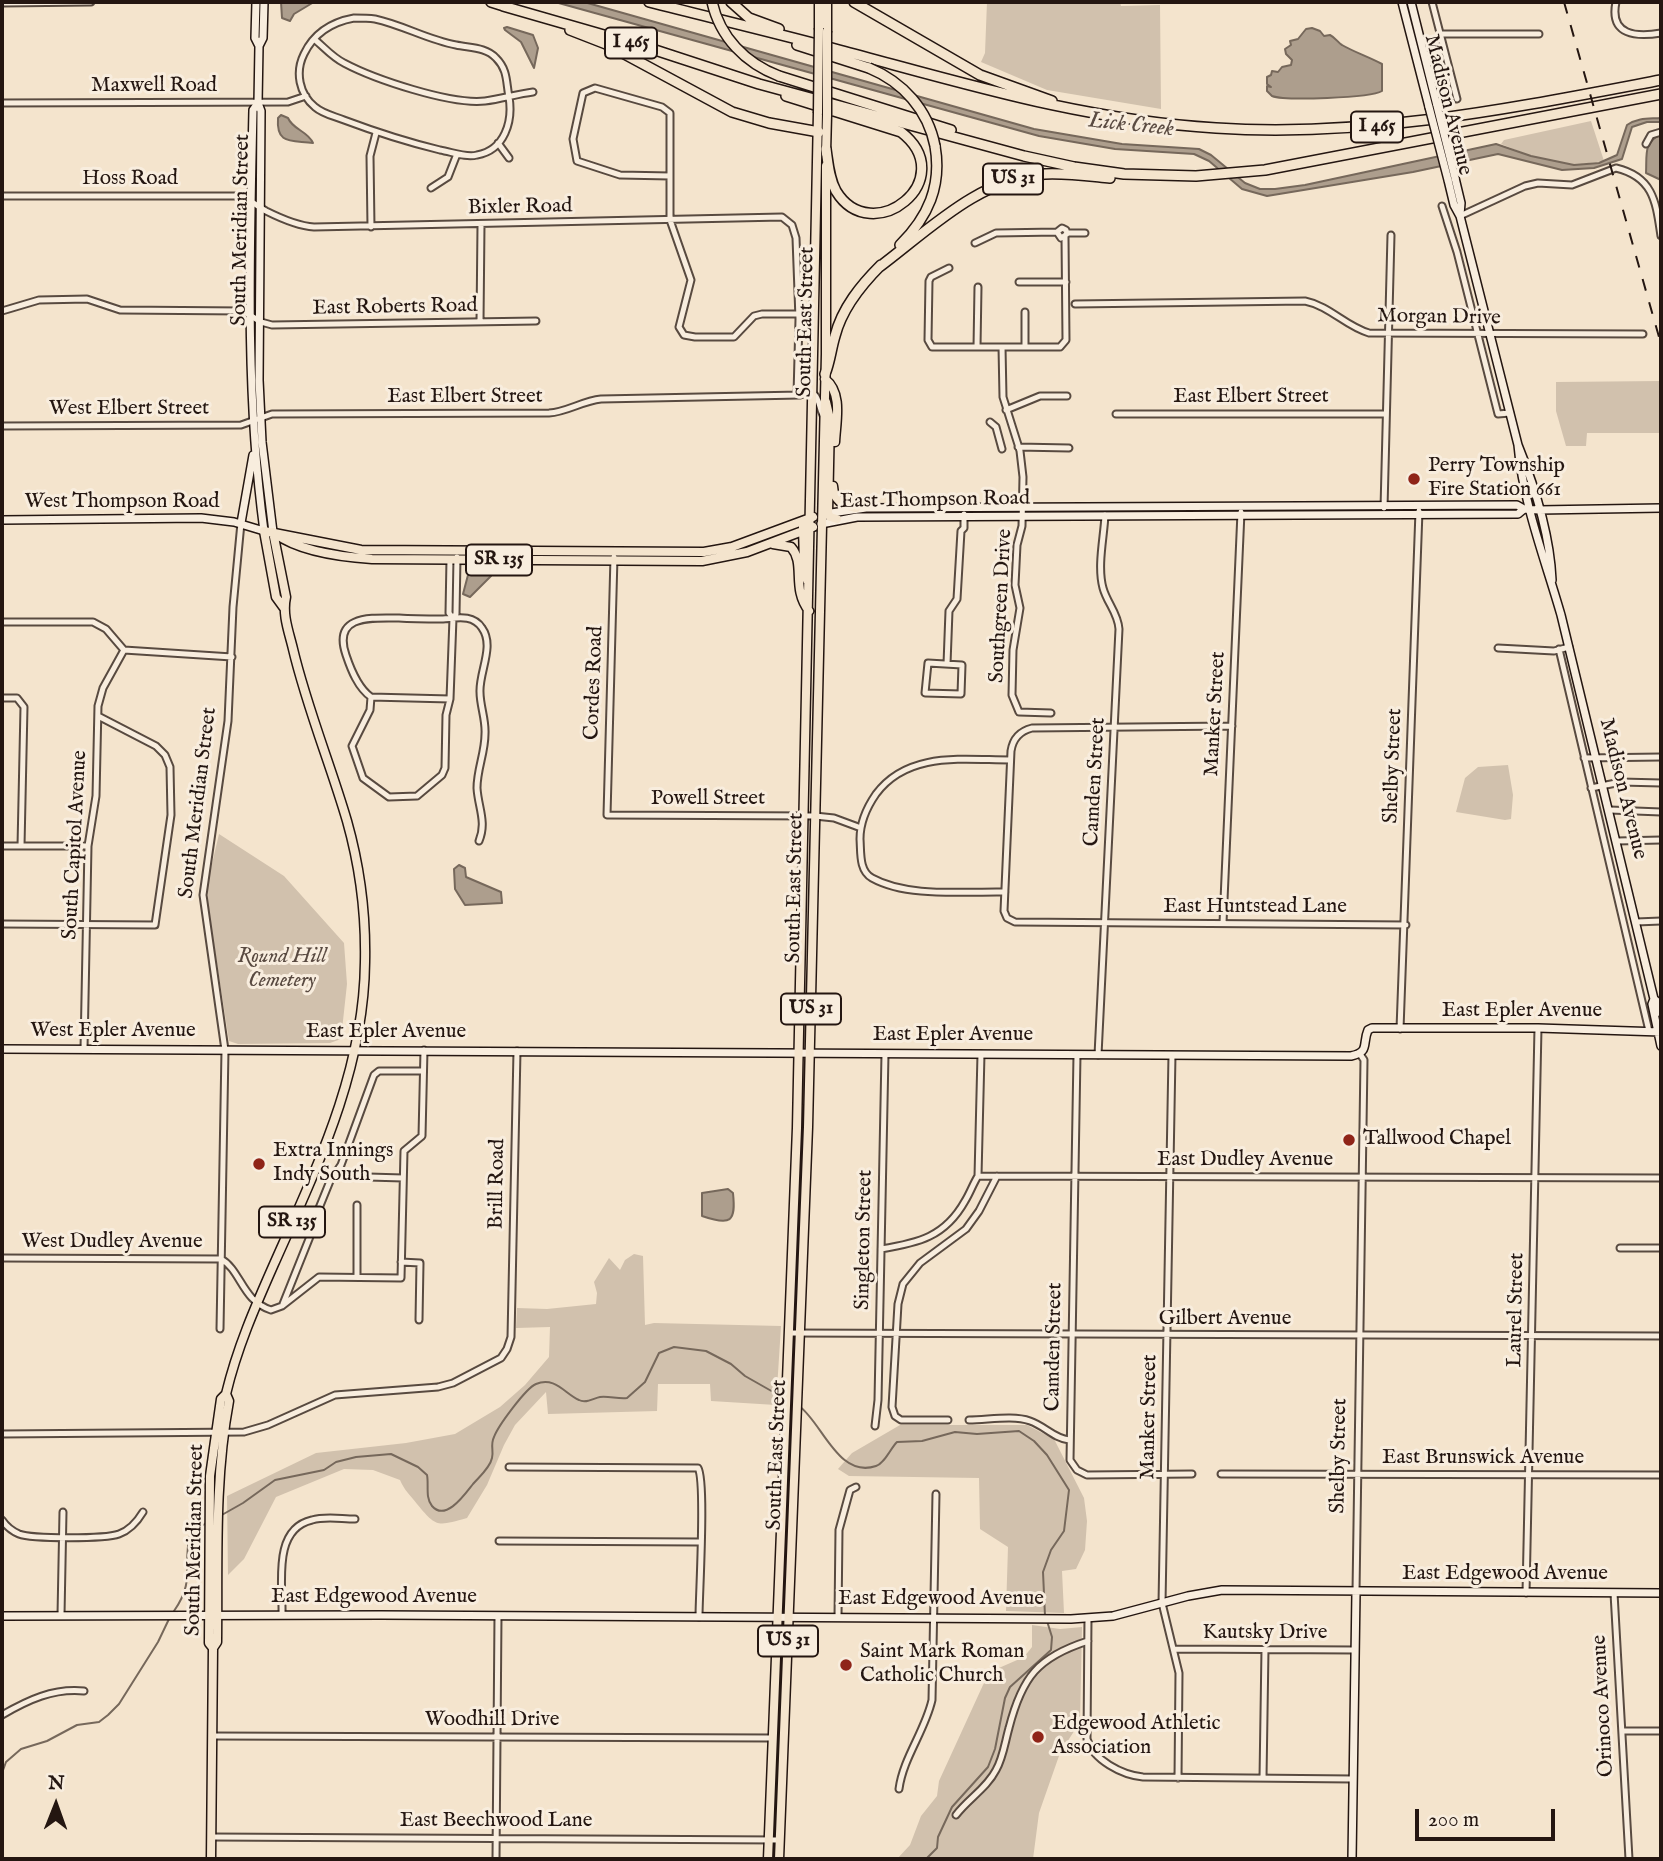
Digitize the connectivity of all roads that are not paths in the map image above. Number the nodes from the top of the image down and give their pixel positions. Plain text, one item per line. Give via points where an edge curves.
1 (91, 2) edge
2 (256, 2) edge
3 (264, 2) edge
4 (491, 2) edge
5 (649, 2) edge
6 (712, 2) edge
7 (731, 2) edge
8 (819, 2) edge
9 (827, 2) edge
10 (853, 2) edge
11 (1402, 2) edge
12 (1411, 2) edge
13 (1432, 2) edge
14 (1616, 2) edge
15 (2, 3) edge
16 (503, 6) junction
17 (823, 30) junction
18 (769, 32) junction
19 (1661, 33) edge
20 (1440, 34) junction
21 (1539, 34) dead end
22 (314, 39) junction
23 (259, 46) junction
24 (840, 50) junction
25 (1661, 80) edge
26 (759, 84) junction
27 (533, 92) dead end
28 (1661, 94) edge
29 (509, 95) junction
30 (306, 96) junction
31 (1457, 99) dead end
32 (2, 103) edge
33 (258, 103) junction
34 (1433, 106) junction
35 (1090, 113) junction
36 (823, 114) junction
37 (376, 132) junction
38 (819, 132) junction
39 (1661, 132) edge
40 (498, 143) junction
41 (1646, 144) dead end
42 (826, 149) junction
43 (1008, 151) junction
44 (457, 154) junction
45 (509, 158) dead end
46 (670, 176) junction
47 (1174, 176) junction
48 (431, 188) dead end
49 (2, 196) edge
50 (255, 204) junction
51 (1659, 205) edge
52 (1442, 206) dead end
53 (1460, 216) junction
54 (1062, 218) dead end
55 (670, 220) junction
56 (481, 225) junction
57 (371, 226) junction
58 (1060, 230) junction
59 (1085, 233) dead end
60 (1066, 235) junction
61 (1391, 235) dead end
62 (1661, 236) edge
63 (975, 243) dead end
64 (878, 268) junction
65 (949, 268) dead end
66 (1019, 282) dead end
67 (1066, 282) junction
68 (978, 287) dead end
69 (1075, 304) dead end
70 (2, 311) edge
71 (1026, 312) dead end
72 (799, 314) junction
73 (255, 318) junction
74 (536, 321) dead end
75 (480, 322) junction
76 (1478, 334) junction
77 (1490, 334) junction
78 (1643, 334) dead end
79 (1387, 335) junction
80 (1025, 346) junction
81 (977, 347) junction
82 (1002, 347) junction
83 (814, 357) junction
84 (825, 377) junction
85 (813, 394) junction
86 (798, 395) junction
87 (1067, 396) dead end
88 (824, 398) junction
89 (813, 410) junction
90 (1006, 410) junction
91 (1510, 413) junction
92 (1116, 414) dead end
93 (1386, 414) junction
94 (823, 415) junction
95 (256, 420) junction
96 (990, 422) dead end
97 (2, 426) edge
98 (1518, 445) junction
99 (1018, 447) junction
100 (1069, 448) dead end
101 (1002, 449) dead end
102 (255, 450) junction
103 (1419, 505) junction
104 (856, 508) junction
105 (1661, 508) edge
106 (1241, 509) junction
107 (1384, 509) junction
108 (1527, 510) junction
109 (1539, 510) junction
110 (1022, 511) junction
111 (1106, 511) junction
112 (961, 512) junction
113 (1419, 514) junction
114 (824, 517) junction
115 (811, 518) junction
116 (2, 520) edge
117 (837, 520) joint
118 (241, 523) junction
119 (794, 524) junction
120 (807, 529) junction
121 (269, 531) junction
122 (771, 544) junction
123 (454, 555) junction
124 (614, 556) junction
125 (809, 584) junction
126 (1553, 587) junction
127 (808, 611) junction
128 (453, 618) junction
129 (2, 622) edge
130 (820, 627) junction
131 (1569, 647) junction
132 (1498, 648) dead end
133 (1559, 649) junction
134 (124, 650) junction
135 (232, 657) junction
136 (947, 664) junction
137 (371, 697) junction
138 (2, 698) edge
139 (450, 699) junction
140 (1051, 713) dead end
141 (98, 716) junction
142 (1232, 726) junction
143 (1114, 727) junction
144 (1597, 757) junction
145 (1661, 757) edge
146 (1584, 758) junction
147 (1010, 760) junction
148 (1661, 783) edge
149 (1604, 786) junction
150 (1591, 788) junction
151 (1610, 810) junction
152 (1661, 812) edge
153 (607, 815) joint
154 (810, 816) junction
155 (861, 828) junction
156 (1661, 840) edge
157 (479, 841) dead end
158 (1617, 841) junction
159 (2, 846) edge
160 (21, 846) junction
161 (88, 846) junction
162 (1005, 892) junction
163 (1631, 901) junction
164 (1619, 904) junction
165 (1661, 921) edge
166 (1105, 922) junction
167 (1636, 922) junction
168 (1223, 923) junction
169 (2, 924) edge
170 (87, 925) junction
171 (1406, 925) junction
172 (1648, 972) junction
173 (1637, 975) junction
174 (1654, 999) junction
175 (1661, 1013) edge
176 (1538, 1028) junction
177 (1400, 1029) junction
178 (1656, 1031) edge
179 (1661, 1046) edge
180 (2, 1049) edge
181 (84, 1049) junction
182 (225, 1050) junction
183 (356, 1050) junction
184 (424, 1050) junction
185 (517, 1051) junction
186 (799, 1053) junction
187 (810, 1053) junction
188 (885, 1054) junction
189 (981, 1054) junction
190 (1360, 1054) junction
191 (1077, 1055) junction
192 (1098, 1055) junction
193 (1172, 1055) junction
194 (423, 1071) junction
195 (334, 1176) junction
196 (978, 1176) junction
197 (997, 1176) junction
198 (1074, 1176) junction
199 (1170, 1177) junction
200 (1362, 1177) junction
201 (403, 1178) junction
202 (1535, 1178) junction
203 (1661, 1178) edge
204 (357, 1205) dead end
205 (1620, 1248) dead end
206 (1661, 1248) edge
207 (881, 1249) junction
208 (2, 1258) edge
209 (221, 1259) junction
210 (401, 1262) junction
211 (356, 1277) junction
212 (257, 1302) junction
213 (282, 1306) junction
214 (419, 1320) dead end
215 (220, 1329) dead end
216 (789, 1333) junction
217 (800, 1333) junction
218 (879, 1334) junction
219 (896, 1334) junction
220 (1071, 1334) junction
221 (1167, 1336) junction
222 (1532, 1336) junction
223 (1661, 1336) edge
224 (1360, 1337) junction
225 (948, 1420) dead end
226 (969, 1420) dead end
227 (875, 1426) dead end
228 (2, 1434) edge
229 (219, 1434) junction
230 (1069, 1440) junction
231 (509, 1467) dead end
232 (1165, 1474) junction
233 (1192, 1474) dead end
234 (1221, 1474) dead end
235 (1357, 1475) junction
236 (1529, 1475) junction
237 (1661, 1475) edge
238 (856, 1487) dead end
239 (936, 1494) dead end
240 (63, 1513) dead end
241 (143, 1513) dead end
242 (355, 1519) dead end
243 (2, 1520) edge
244 (63, 1536) junction
245 (499, 1541) dead end
246 (700, 1542) junction
247 (1356, 1592) junction
248 (1526, 1593) junction
249 (1614, 1593) junction
250 (1661, 1593) edge
251 (1162, 1603) junction
252 (61, 1615) junction
253 (213, 1615) junction
254 (282, 1615) junction
255 (2, 1616) edge
256 (498, 1616) junction
257 (699, 1617) junction
258 (778, 1617) junction
259 (789, 1617) junction
260 (838, 1617) junction
261 (934, 1618) junction
262 (1088, 1618) junction
263 (1088, 1641) junction
264 (1175, 1649) junction
265 (1265, 1649) junction
266 (1355, 1650) junction
267 (84, 1691) dead end
268 (2, 1715) edge
269 (1622, 1731) junction
270 (1661, 1731) edge
271 (212, 1736) junction
272 (497, 1737) junction
273 (772, 1738) junction
274 (1178, 1778) junction
275 (1263, 1778) junction
276 (1353, 1779) junction
277 (899, 1789) dead end
278 (956, 1815) dead end
279 (211, 1837) junction
280 (496, 1838) junction
281 (769, 1839) junction
282 (780, 1839) junction
283 (211, 1859) edge
284 (496, 1859) edge
285 (768, 1859) edge
286 (779, 1859) edge
287 (1352, 1859) edge
288 (1629, 1859) edge

1 - 15 street
2 - 23 main road, South Meridian Street
3 - 23 main road, South Meridian Street
4 - 16 highway, I 465
5 - 18 highway, I 465
6 - 43 highway, bridge via 733,46 759,67
7 - 24 highway via 752,20
8 - 17 main road, South East Street / US 31
9 - 17 main road, South East Street
10 - 35 highway via 980,75
11 - 34 main road, Madison Avenue
12 - 34 main road, Madison Avenue
13 - 20 street
14 - 19 street via 1617,21 1628,33
16 - 26 highway, I 465
16 - 38 highway via 598,41 732,112
17 - 36 main road, South East Street / US 31, bridge
18 - 24 highway, I 465
18 - 64 highway, bridge via 895,82 916,102 929,125 937,174 929,207 917,227
20 - 21 street
20 - 31 street
22 - 29 street via 340,61 410,88 472,101
22 - 29 street via 337,23 368,18 485,50 504,68
22 - 30 street via 300,68 300,85
23 - 33 main road, South Meridian Street
24 - 35 highway, I 465 via 989,92
25 - 35 highway, I 465 via 1468,116 1341,129 1218,129
26 - 42 highway via 797,101 901,132 919,154 919,180 912,195 896,208 881,213 861,211 836,191
26 - 43 highway, I 465
27 - 29 street
28 - 47 highway, I 465 via 1252,172
29 - 40 street via 510,125
30 - 33 street, Maxwell Road
30 - 37 street via 322,112
32 - 33 street, Maxwell Road
33 - 50 main road, South Meridian Street
34 - 53 main road, Madison Avenue, bridge via 1461,203
36 - 38 main road, South East Street / US 31
36 - 42 main road, South East Street
37 - 44 street
37 - 57 street via 370,156
38 - 83 main road, South East Street / US 31
39 - 41 street via 1651,135
40 - 44 street via 477,156
40 - 45 street
42 - 84 main road, South East Street
43 - 47 highway, I 465 via 1104,172
44 - 48 street via 448,177
46 - 46 street via 670,113 595,88 583,93 573,139 577,161 620,175
46 - 55 street
47 - 64 highway, US 31 via 1142,180 1057,173 1014,179 973,197
49 - 50 street, Hoss Road via 236,196
50 - 57 street, Bixler Road via 309,227
50 - 73 main road, South Meridian Street
51 - 53 street via 1647,186 1616,168 1574,184 1521,187
51 - 62 street
52 - 76 street, Madison Avenue
53 - 77 main road, Madison Avenue
54 - 58 street
55 - 56 street, Bixler Road
55 - 72 street, Bixler Road via 778,216 789,221 796,238
55 - 72 street via 691,280 679,327 684,335 734,337 754,316
56 - 57 street, Bixler Road
56 - 75 street
58 - 60 street
58 - 63 street via 996,233
59 - 60 street
60 - 67 street
61 - 79 street
64 - 84 highway, US 31 via 843,314
65 - 81 street via 929,281 928,341 935,347
66 - 67 street
67 - 80 street via 1064,345
68 - 81 street
69 - 79 street, Morgan Drive via 1305,301 1322,306 1357,329
70 - 73 street, East Roberts Road via 39,300 87,299 120,310 240,311
71 - 80 street
72 - 86 street
73 - 75 street, East Roberts Road via 272,325
73 - 95 main road, South Meridian Street
74 - 75 street, East Roberts Road
76 - 77 street, Morgan Drive
76 - 79 street, Morgan Drive
76 - 91 street, Madison Avenue via 1497,414
77 - 78 street, Morgan Drive
77 - 91 main road, Madison Avenue
79 - 93 street
80 - 82 street
81 - 82 street
82 - 90 street
83 - 85 main road, South East Street / US 31
83 - 88 main road
84 - 88 main road, South East Street / US 31
84 - 104 main road via 836,398 833,492 841,503
85 - 86 street, East Elbert Street
85 - 89 main road, South East Street / US 31
85 - 94 street
86 - 89 street
86 - 95 street, East Elbert Street via 601,399 545,413 272,414
87 - 90 street via 1040,396
88 - 94 main road, South East Street / US 31
88 - 114 main road via 830,419
89 - 115 main road, South East Street / US 31
90 - 99 street
91 - 98 main road, Madison Avenue
92 - 93 street, East Elbert Street
93 - 107 street
94 - 114 main road, South East Street / US 31
95 - 97 street, West Elbert Street via 241,425
95 - 102 main road, South Meridian Street
95 - 121 main road, South Meridian Street
96 - 101 street
98 - 108 main road, Madison Avenue
98 - 109 main road, Madison Avenue
99 - 100 street
99 - 110 street
102 - 118 main road, South Meridian Street
102 - 121 main road, South Meridian Street
103 - 107 main road, East Thompson Road
103 - 108 main road, East Thompson Road via 1517,505
103 - 113 street, Shelby Street
104 - 112 main road, East Thompson Road
104 - 114 main road, East Thompson Road
105 - 109 main road, East Thompson Road
106 - 107 main road, East Thompson Road
106 - 111 main road, East Thompson Road
106 - 142 street, Manker Street
107 - 113 main road, East Thompson Road
108 - 109 main road, East Thompson Road
108 - 113 main road, East Thompson Road via 1518,514
108 - 126 main road, Madison Avenue
109 - 126 main road, Madison Avenue
110 - 111 main road, East Thompson Road
110 - 112 main road, East Thompson Road
110 - 140 street, Southgreen Drive via 1012,695 1019,712
111 - 143 street, Camden Street via 1102,581 1119,627
112 - 117 main road, East Thompson Road
112 - 136 street via 957,599 949,611
113 - 171 street, Shelby Street
114 - 115 main road, East Thompson Road / SR 135
114 - 117 main road
114 - 120 main road, East Thompson Road / SR 135
114 - 130 main road, South East Street / US 31
115 - 119 main road, East Thompson Road / SR 135
115 - 120 main road, South East Street / US 31
116 - 118 main road, West Thompson Road
118 - 121 main road, East Thompson Road
118 - 135 street, South Meridian Street
119 - 120 main road
119 - 124 main road, East Thompson Road / SR 135 via 713,551
120 - 122 main road, East Thompson Road / SR 135
120 - 125 main road, South East Street / US 31
121 - 123 main road, East Thompson Road / SR 135 via 284,540 352,558
121 - 183 main road, South Meridian Street / SR 135 via 303,686 347,823 360,886 365,965
122 - 124 main road, East Thompson Road / SR 135 via 710,560
122 - 127 main road via 788,546 796,554 799,593
123 - 124 main road, East Thompson Road / SR 135
123 - 128 street via 449,613
124 - 153 street, Cordes Road
125 - 127 main road, South East Street / US 31
125 - 130 main road
126 - 131 main road, Madison Avenue
127 - 154 main road, South East Street / US 31
128 - 137 street via 368,618 347,629 343,646 355,676
128 - 139 street
128 - 157 street via 475,621 487,640 480,689 485,732 477,782 484,825
129 - 134 street via 93,622 106,629
130 - 154 main road, South East Street / US 31
131 - 133 street
131 - 144 main road, Madison Avenue
132 - 133 street
133 - 146 street, Madison Avenue
134 - 135 street
134 - 141 street, South Capitol Avenue via 102,690
135 - 182 street, South Meridian Street via 203,895
136 - 136 street via 926,665 926,694 961,694 962,666
137 - 139 street
137 - 139 street via 370,710 352,746 360,773 387,796 408,797 416,796 444,772
138 - 160 street via 21,700 24,707
141 - 161 street, South Capitol Avenue via 96,796
141 - 170 street via 165,755 170,767 171,815 155,925
142 - 143 street
142 - 168 street, Manker Street
143 - 147 street via 1026,729 1013,743
143 - 166 street, Camden Street
144 - 145 street
144 - 146 street
144 - 149 main road, Madison Avenue
146 - 150 street, Madison Avenue
147 - 155 street via 940,760 909,768 877,793
147 - 162 street, East Huntstead Lane
148 - 149 street
149 - 150 street
149 - 151 main road, Madison Avenue
150 - 164 street, Madison Avenue
151 - 152 street
151 - 158 main road, Madison Avenue
153 - 154 street, Powell Street
154 - 155 street, Powell Street via 834,818
154 - 186 main road, South East Street / US 31
154 - 187 main road, South East Street / US 31
155 - 162 street via 862,864 874,879 914,891
156 - 158 street
158 - 163 main road, Madison Avenue
159 - 160 street
160 - 161 street
161 - 170 street, South Capitol Avenue
162 - 166 street, East Huntstead Lane via 1004,913 1012,922
163 - 164 street
163 - 167 main road, Madison Avenue
164 - 173 street, Madison Avenue
165 - 167 street
166 - 168 street, East Huntstead Lane
166 - 192 street, Camden Street
167 - 172 main road, Madison Avenue
168 - 171 street, East Huntstead Lane
169 - 170 street
170 - 181 street, South Capitol Avenue
171 - 177 street, Shelby Street
172 - 173 street
172 - 174 main road, Madison Avenue
173 - 178 street, Madison Avenue
174 - 175 main road, Madison Avenue
174 - 178 main road, Madison Avenue
176 - 177 main road, East Epler Avenue
176 - 178 main road, East Epler Avenue
176 - 202 street, Laurel Street
177 - 190 main road, East Epler Avenue via 1368,1030
178 - 179 main road, Madison Avenue
180 - 181 main road, West Epler Avenue
181 - 182 main road, West Epler Avenue
182 - 183 main road, East Epler Avenue
182 - 209 street, South Meridian Street
183 - 184 main road, East Epler Avenue
183 - 212 main road, South Meridian Street / SR 135 via 331,1132
184 - 185 main road, East Epler Avenue
184 - 194 street
185 - 186 main road, East Epler Avenue
185 - 229 street, Brill Road via 510,1343 504,1354 438,1387 335,1395 256,1429
186 - 187 main road, East Epler Avenue
186 - 216 main road, South East Street / US 31
187 - 188 main road, East Epler Avenue
187 - 217 main road, South East Street / US 31
188 - 189 main road, East Epler Avenue
188 - 207 street, Singleton Street
189 - 191 main road, East Epler Avenue
189 - 196 street
190 - 193 main road, East Epler Avenue
190 - 200 street, Shelby Street via 1364,1060
191 - 192 main road, East Epler Avenue
191 - 198 street, Camden Street
192 - 193 main road, East Epler Avenue
193 - 199 street, Manker Street
194 - 195 street via 375,1074
194 - 201 street via 422,1136 404,1151
195 - 201 street
195 - 213 street
196 - 197 street, East Dudley Avenue
196 - 207 street via 961,1209 939,1231 917,1242
197 - 198 street, East Dudley Avenue
197 - 219 street via 966,1229 907,1278 899,1296
198 - 199 street, East Dudley Avenue
198 - 220 street, Camden Street
199 - 200 street, East Dudley Avenue
199 - 221 street, Manker Street
200 - 202 street, East Dudley Avenue
200 - 224 street, Shelby Street
201 - 210 street
202 - 203 street, East Dudley Avenue
202 - 222 street, Laurel Street
204 - 211 street
205 - 206 street
207 - 218 street, Singleton Street
208 - 209 street, West Dudley Avenue
209 - 212 street
209 - 215 street, South Meridian Street
210 - 211 street via 401,1278
210 - 214 street via 420,1263
211 - 213 street via 314,1278
212 - 213 street via 271,1310
212 - 229 main road, South Meridian Street / SR 135 via 226,1394 220,1399
216 - 217 street, Gilbert Avenue
216 - 258 main road, South East Street / US 31
217 - 218 street, Gilbert Avenue
217 - 259 main road, South East Street / US 31
218 - 219 street, Gilbert Avenue
218 - 227 street, Singleton Street
219 - 220 street, Gilbert Avenue
219 - 225 street via 891,1407 895,1416 901,1420
220 - 221 street, Gilbert Avenue
220 - 230 street, Camden Street
221 - 224 street, Gilbert Avenue
221 - 232 street, Manker Street
222 - 223 street, Gilbert Avenue
222 - 224 street, Gilbert Avenue
222 - 236 street, Laurel Street
224 - 235 street, Shelby Street
226 - 230 street via 1025,1420
228 - 229 street
229 - 253 main road, South Meridian Street / SR 135
229 - 253 main road, South Meridian Street / SR 135 via 209,1505
230 - 232 street, Camden Street via 1070,1460 1087,1475
231 - 246 street via 698,1468
232 - 233 street
232 - 251 street, Manker Street
234 - 235 street, East Brunswick Avenue
235 - 236 street, East Brunswick Avenue
235 - 247 street, Shelby Street
236 - 237 street, East Brunswick Avenue
236 - 248 street, Laurel Street
238 - 260 street via 850,1490 840,1524
239 - 261 street
240 - 244 street
241 - 244 street via 131,1528 115,1535
242 - 254 street via 313,1519 291,1532 283,1552
243 - 244 street via 22,1535
244 - 252 street
245 - 246 street
246 - 257 street
247 - 248 main road, East Edgewood Avenue
247 - 251 main road, East Edgewood Avenue via 1222,1590
247 - 266 main road, Shelby Street
248 - 249 main road, East Edgewood Avenue
249 - 250 main road, East Edgewood Avenue
249 - 269 street, Orinoco Avenue
251 - 262 main road, East Edgewood Avenue
251 - 264 street, Manker Street
252 - 253 main road, East Edgewood Avenue
252 - 255 main road, East Edgewood Avenue
253 - 254 main road, East Edgewood Avenue
253 - 271 main road, South Meridian Street / SR 135 via 217,1642 213,1648
254 - 256 main road, East Edgewood Avenue
256 - 257 main road, East Edgewood Avenue
256 - 272 street
257 - 258 main road, East Edgewood Avenue
258 - 259 main road, East Edgewood Avenue
258 - 273 main road, South East Street / US 31
259 - 260 main road, East Edgewood Avenue
259 - 282 main road, South East Street / US 31
260 - 261 main road, East Edgewood Avenue
261 - 262 main road, East Edgewood Avenue
261 - 277 street via 932,1700
262 - 263 street
263 - 274 street via 1089,1745 1096,1755 1130,1775
263 - 278 street via 1060,1650 1035,1670 1012,1714 996,1771
264 - 265 street, Kautsky Drive
264 - 274 street, Manker Street via 1180,1690
265 - 266 street, Kautsky Drive
265 - 275 street
266 - 276 main road, Shelby Street
267 - 268 street via 40,1696
269 - 270 street
269 - 288 street, Orinoco Avenue
271 - 272 street, Woodhill Drive
271 - 279 main road, South Meridian Street / SR 135
272 - 273 street, Woodhill Drive
272 - 280 street
273 - 281 main road, South East Street / US 31
274 - 275 street
275 - 276 street
276 - 287 main road, Shelby Street
279 - 280 street, East Beechwood Lane
279 - 283 main road, South Meridian Street / SR 135
280 - 281 street, East Beechwood Lane
280 - 284 street
281 - 282 street, East Beechwood Lane
281 - 285 main road, South East Street / US 31
282 - 286 main road, South East Street / US 31

